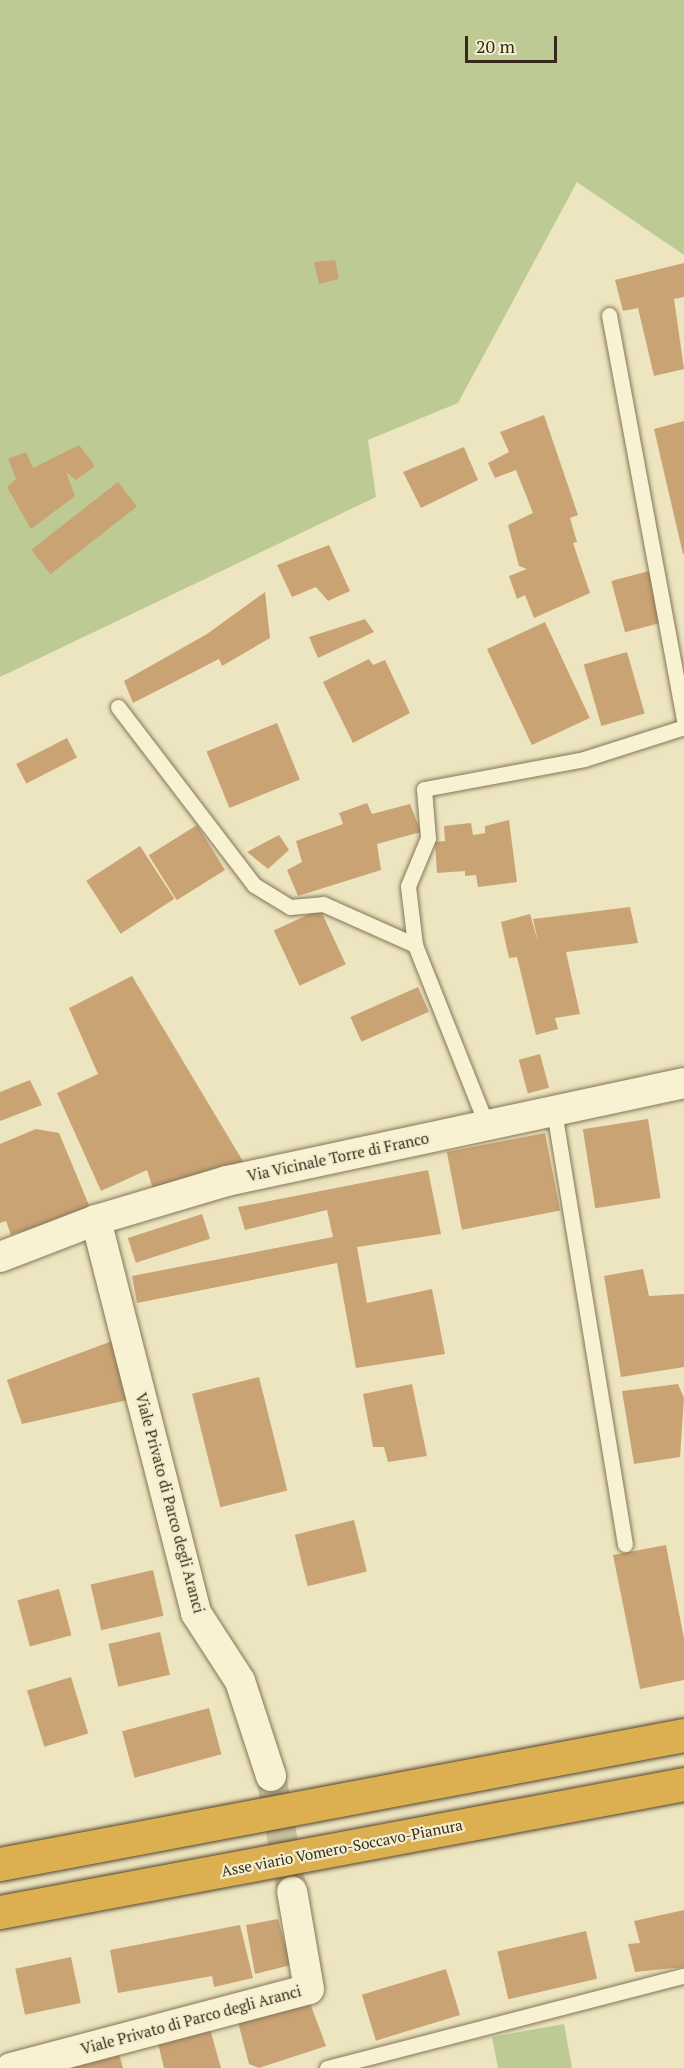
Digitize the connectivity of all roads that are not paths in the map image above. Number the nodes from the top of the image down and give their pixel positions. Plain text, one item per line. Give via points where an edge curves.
1 (609, 315) dead end
2 (118, 707) dead end
3 (684, 721) edge
4 (684, 727) edge
5 (414, 945) junction
6 (684, 1083) edge
7 (554, 1111) junction
8 (486, 1123) junction
9 (96, 1220) junction
10 (0, 1257) edge
11 (625, 1544) dead end
12 (684, 1735) edge
13 (271, 1776) tunnel mouth
14 (684, 1784) edge
15 (0, 1864) edge
16 (292, 1891) tunnel mouth
17 (0, 1912) edge
18 (683, 1976) edge
19 (11, 2068) edge
20 (327, 2068) edge

1 - 3 lane
2 - 5 lane via 254,885 290,907 323,904
4 - 5 lane via 584,759 424,789 428,838 408,886
5 - 8 lane
6 - 7 street, Via Vicinale Torre di Franco
7 - 8 street, Via Vicinale Torre di Franco
7 - 11 lane
8 - 9 street, Via Vicinale Torre di Franco via 227,1181
9 - 10 street, Via Vicinale Torre di Franco
9 - 13 street, Viale Privato di Parco degli Aranci via 196,1613 240,1681
12 - 15 highway, bridge
14 - 17 highway, Asse viario Vomero-Soccavo-Pianura, bridge
16 - 19 street, Viale Privato di Parco degli Aranci via 309,1989
18 - 20 lane

